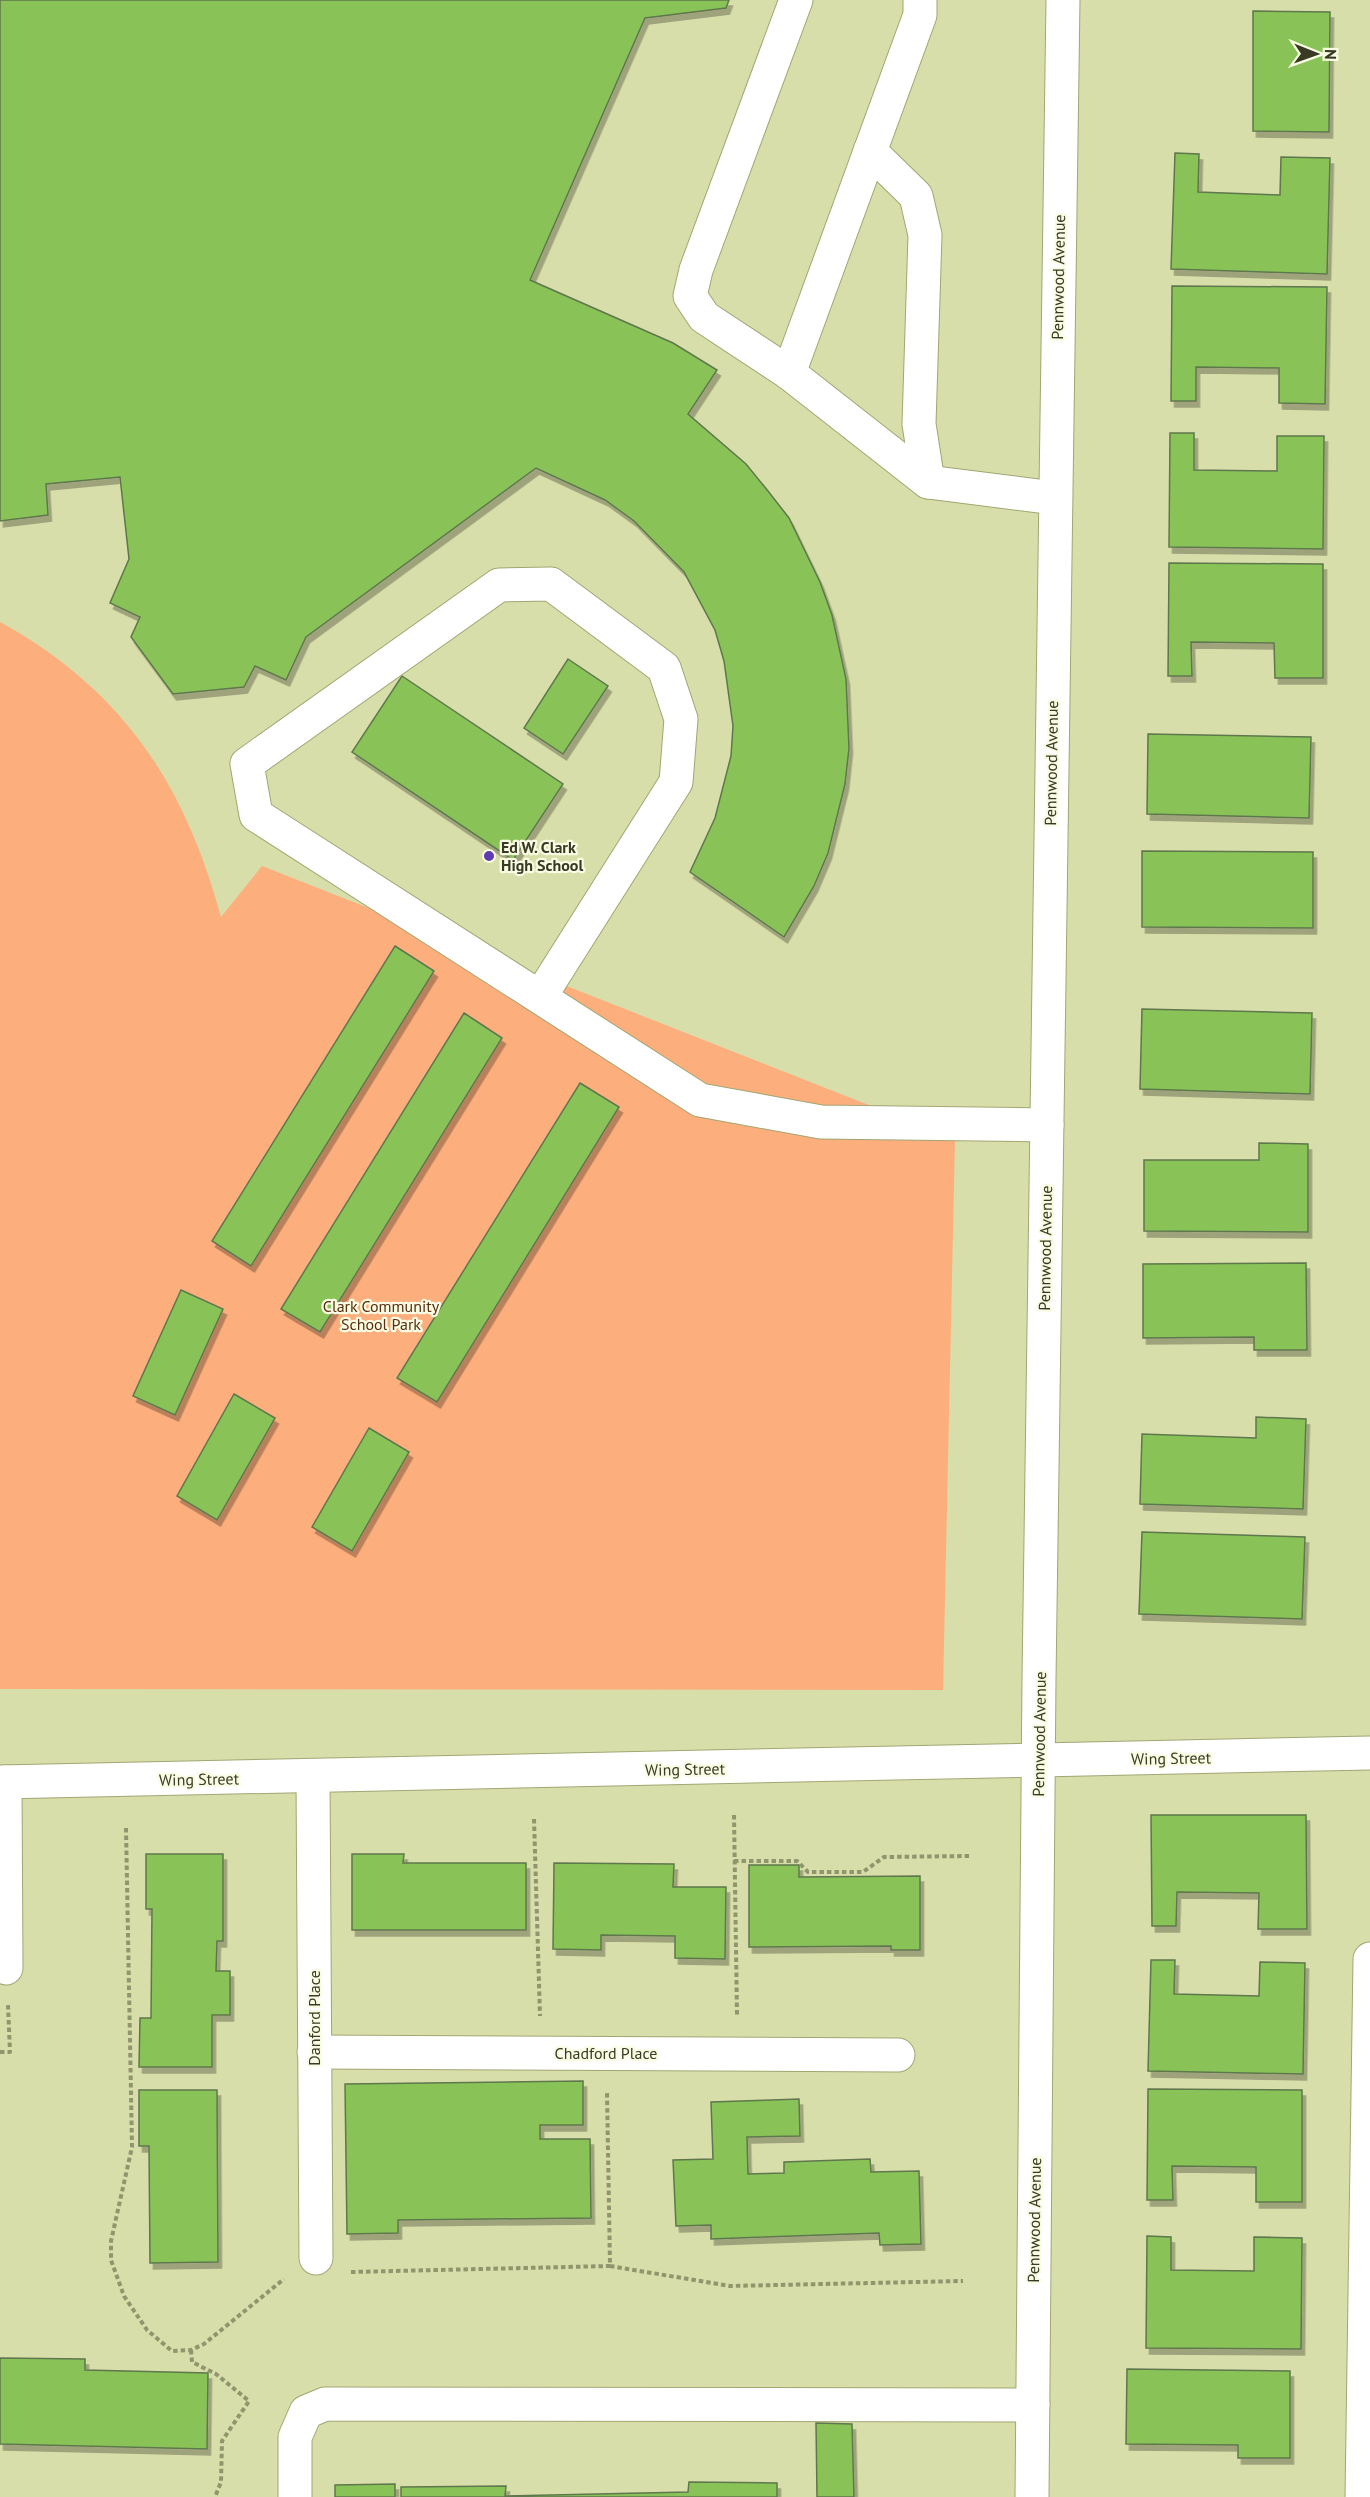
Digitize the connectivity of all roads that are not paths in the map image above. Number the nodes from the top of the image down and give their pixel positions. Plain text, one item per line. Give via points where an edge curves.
1 (796, 0) edge
2 (920, 0) edge
3 (1063, 0) edge
4 (870, 151) junction
5 (789, 373) junction
6 (928, 482) junction
7 (1054, 498) junction
8 (540, 997) junction
9 (1047, 1125) junction
10 (1370, 1753) edge
11 (1038, 1761) junction
12 (313, 1778) junction
13 (3, 1782) edge
14 (1370, 1959) edge
15 (6, 1968) road end
16 (314, 2052) junction
17 (898, 2055) dead end
18 (315, 2258) dead end
19 (1033, 2405) junction
20 (295, 2497) edge
21 (1032, 2497) edge
22 (1362, 2497) edge

1 - 5 street via 696,270 690,296 704,317
2 - 4 street via 920,15
3 - 7 street, Pennwood Avenue
4 - 5 street
4 - 6 street via 916,196 925,235 919,424
5 - 6 street
6 - 7 street
7 - 9 street, Pennwood Avenue
8 - 8 street via 256,815 247,764 499,585 551,584 664,668 681,718 676,782
8 - 9 street via 700,1100 821,1122
9 - 11 street, Pennwood Avenue
10 - 11 street, Wing Street
11 - 12 street, Wing Street
11 - 19 street, Pennwood Avenue
12 - 13 street, Wing Street
12 - 16 street, Danford Place
13 - 15 street
14 - 22 street
16 - 17 street, Chadford Place
16 - 18 street, Danford Place
19 - 20 street via 325,2404 306,2412 295,2437
19 - 21 street, Pennwood Avenue

